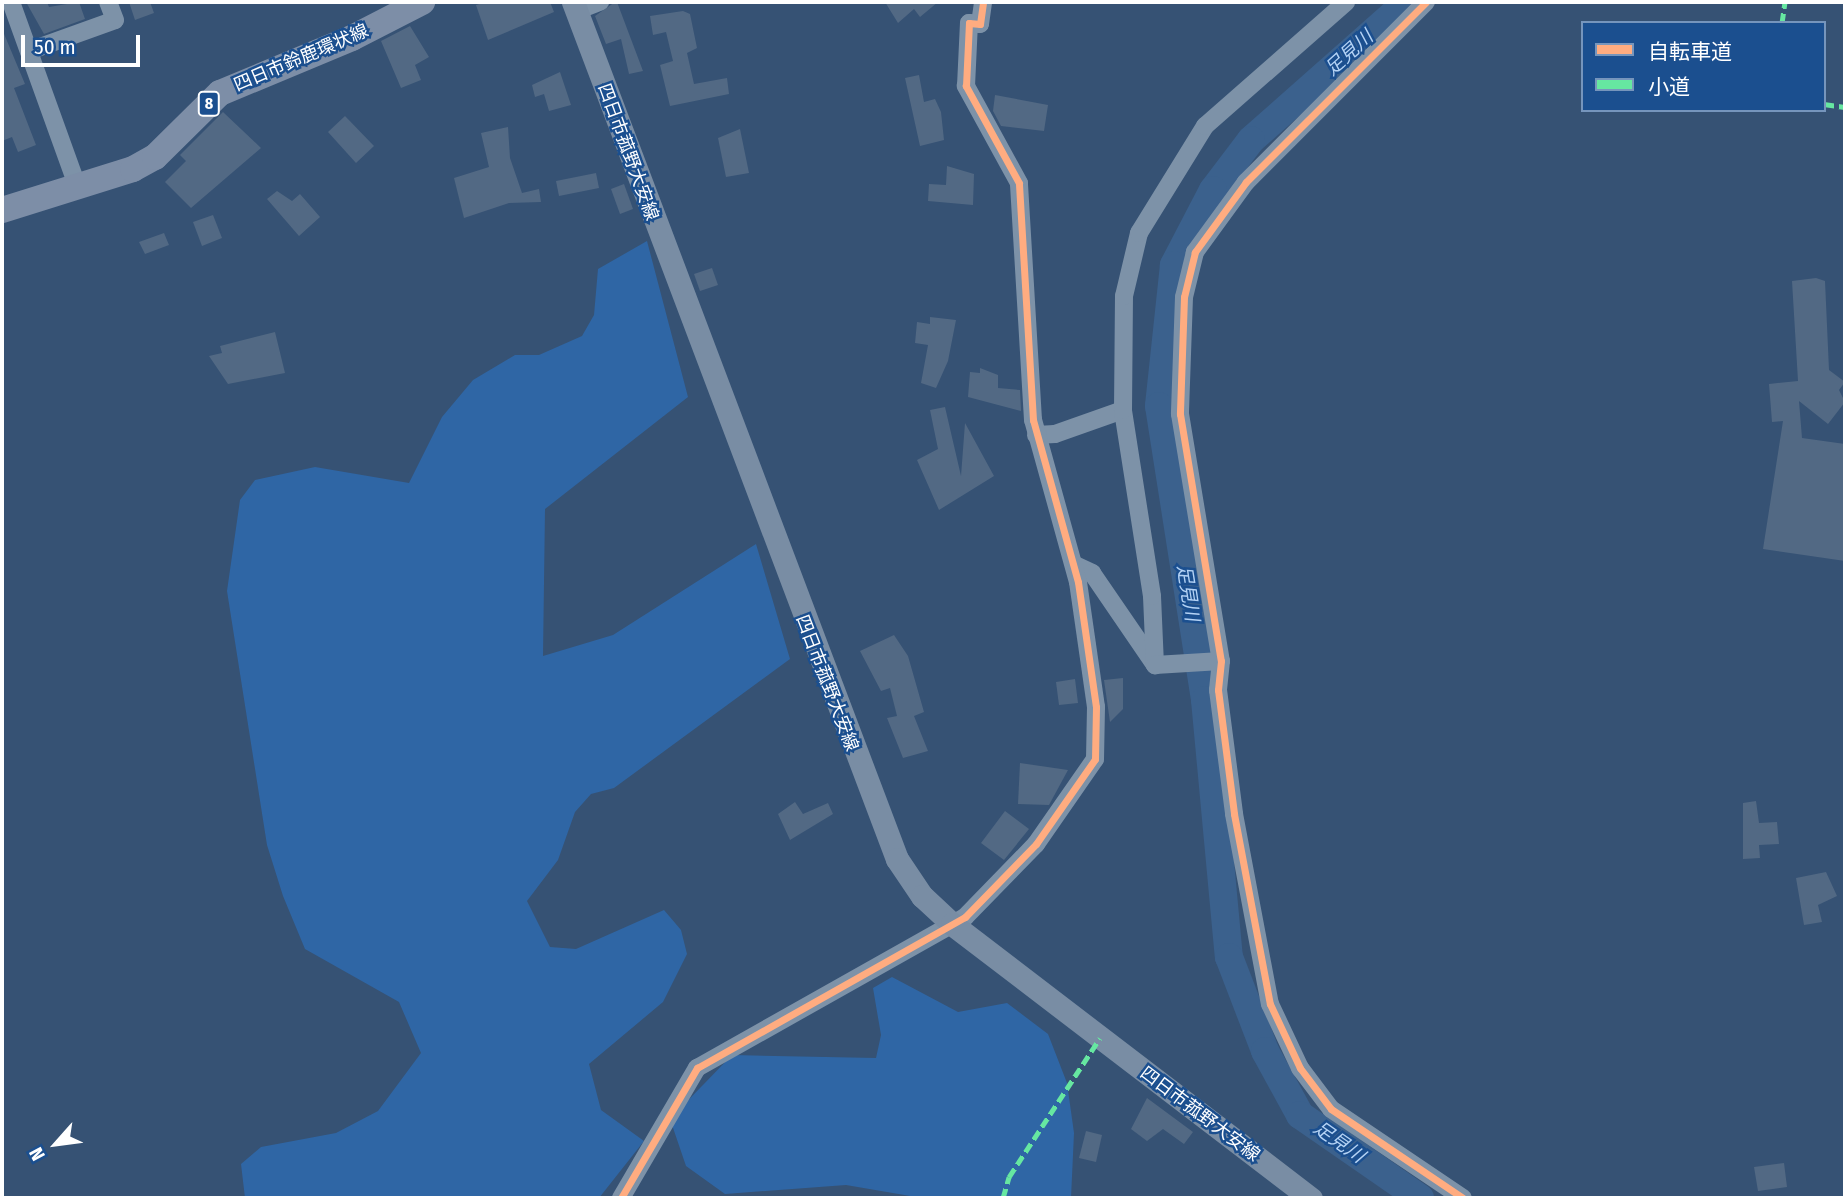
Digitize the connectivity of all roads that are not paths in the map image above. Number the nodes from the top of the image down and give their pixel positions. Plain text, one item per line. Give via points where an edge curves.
1 (11, 2) edge
2 (108, 2) edge
3 (422, 2) edge
4 (600, 2) edge
5 (983, 2) edge
6 (1346, 2) edge
7 (1426, 2) edge
8 (575, 7) edge
9 (29, 51) junction
10 (78, 188) junction
11 (2, 210) edge
12 (1123, 410) junction
13 (1036, 435) junction
14 (1075, 565) junction
15 (1221, 661) junction
16 (1155, 665) junction
17 (952, 924) junction
18 (621, 1198) edge
19 (1311, 1198) edge
20 (1463, 1198) edge

1 - 9 street
2 - 9 street via 115,20
3 - 10 main road, 四日市鈴鹿環状線 / 8 via 352,38 220,93 155,157
4 - 8 street
5 - 13 street via 979,24 969,23 966,86 1019,183 1024,326
6 - 12 street via 1205,126 1149,211 1124,296
7 - 15 street via 1247,182 1195,252 1184,297 1180,414
8 - 17 main road, 四日市菰野大安線 via 877,818 922,896
9 - 10 street
10 - 11 main road, 四日市鈴鹿環状線 / 8
12 - 13 street via 1055,434
12 - 16 street via 1152,596
13 - 14 street
14 - 16 street via 1092,573
14 - 17 street via 1094,689 1095,760 1005,879
15 - 16 street
15 - 20 street via 1218,690 1234,814 1270,1004 1300,1068 1331,1109
17 - 18 street via 697,1068
17 - 19 main road, 四日市菰野大安線

